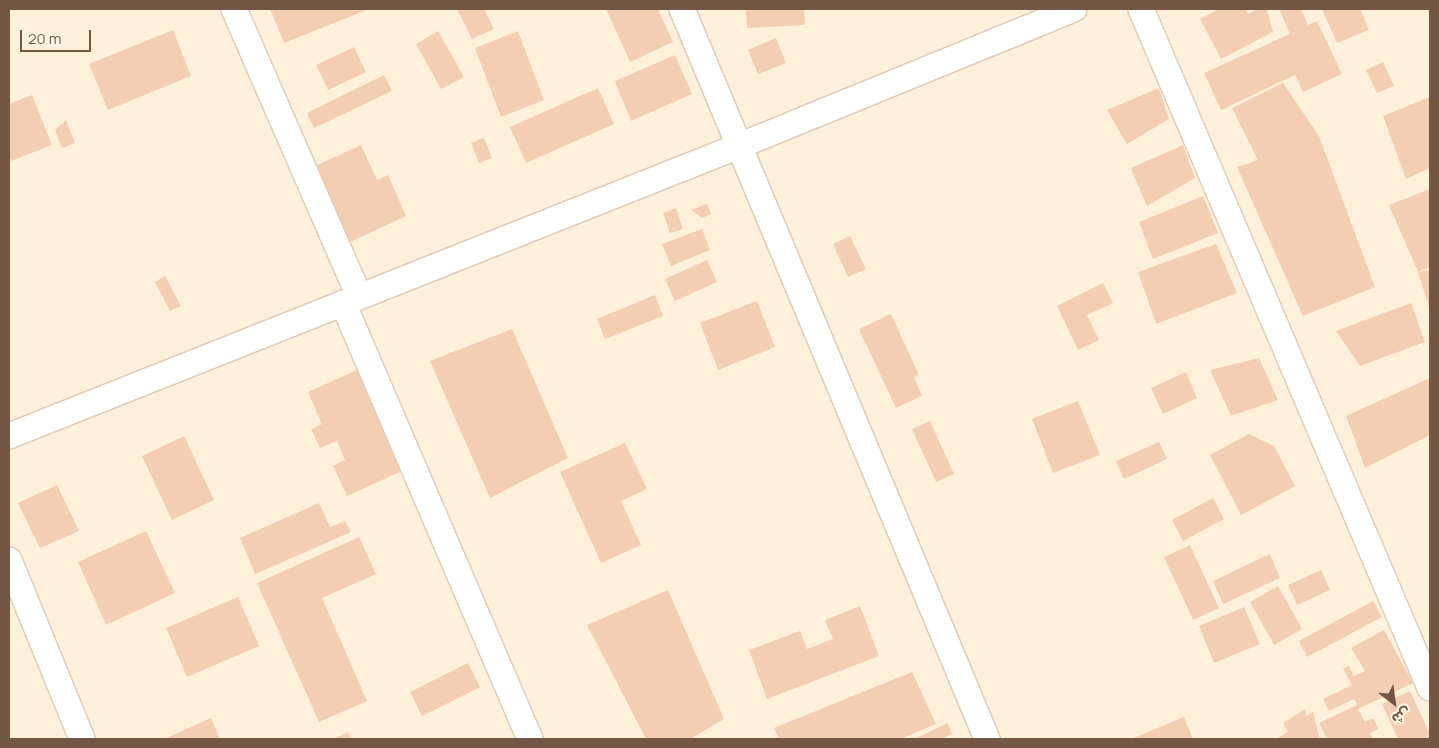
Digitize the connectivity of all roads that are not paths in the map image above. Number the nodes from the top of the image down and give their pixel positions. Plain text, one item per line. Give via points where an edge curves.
1 (234, 9) edge
2 (682, 9) edge
3 (1074, 9) edge
4 (1141, 9) edge
5 (739, 146) junction
6 (351, 300) junction
7 (9, 436) edge
8 (9, 560) edge
9 (1430, 688) edge
10 (82, 739) edge
11 (530, 739) edge
12 (987, 739) edge

1 - 6 street
2 - 5 street
3 - 5 street
4 - 9 street
5 - 6 street
5 - 12 street
6 - 7 street
6 - 11 street
8 - 10 street

